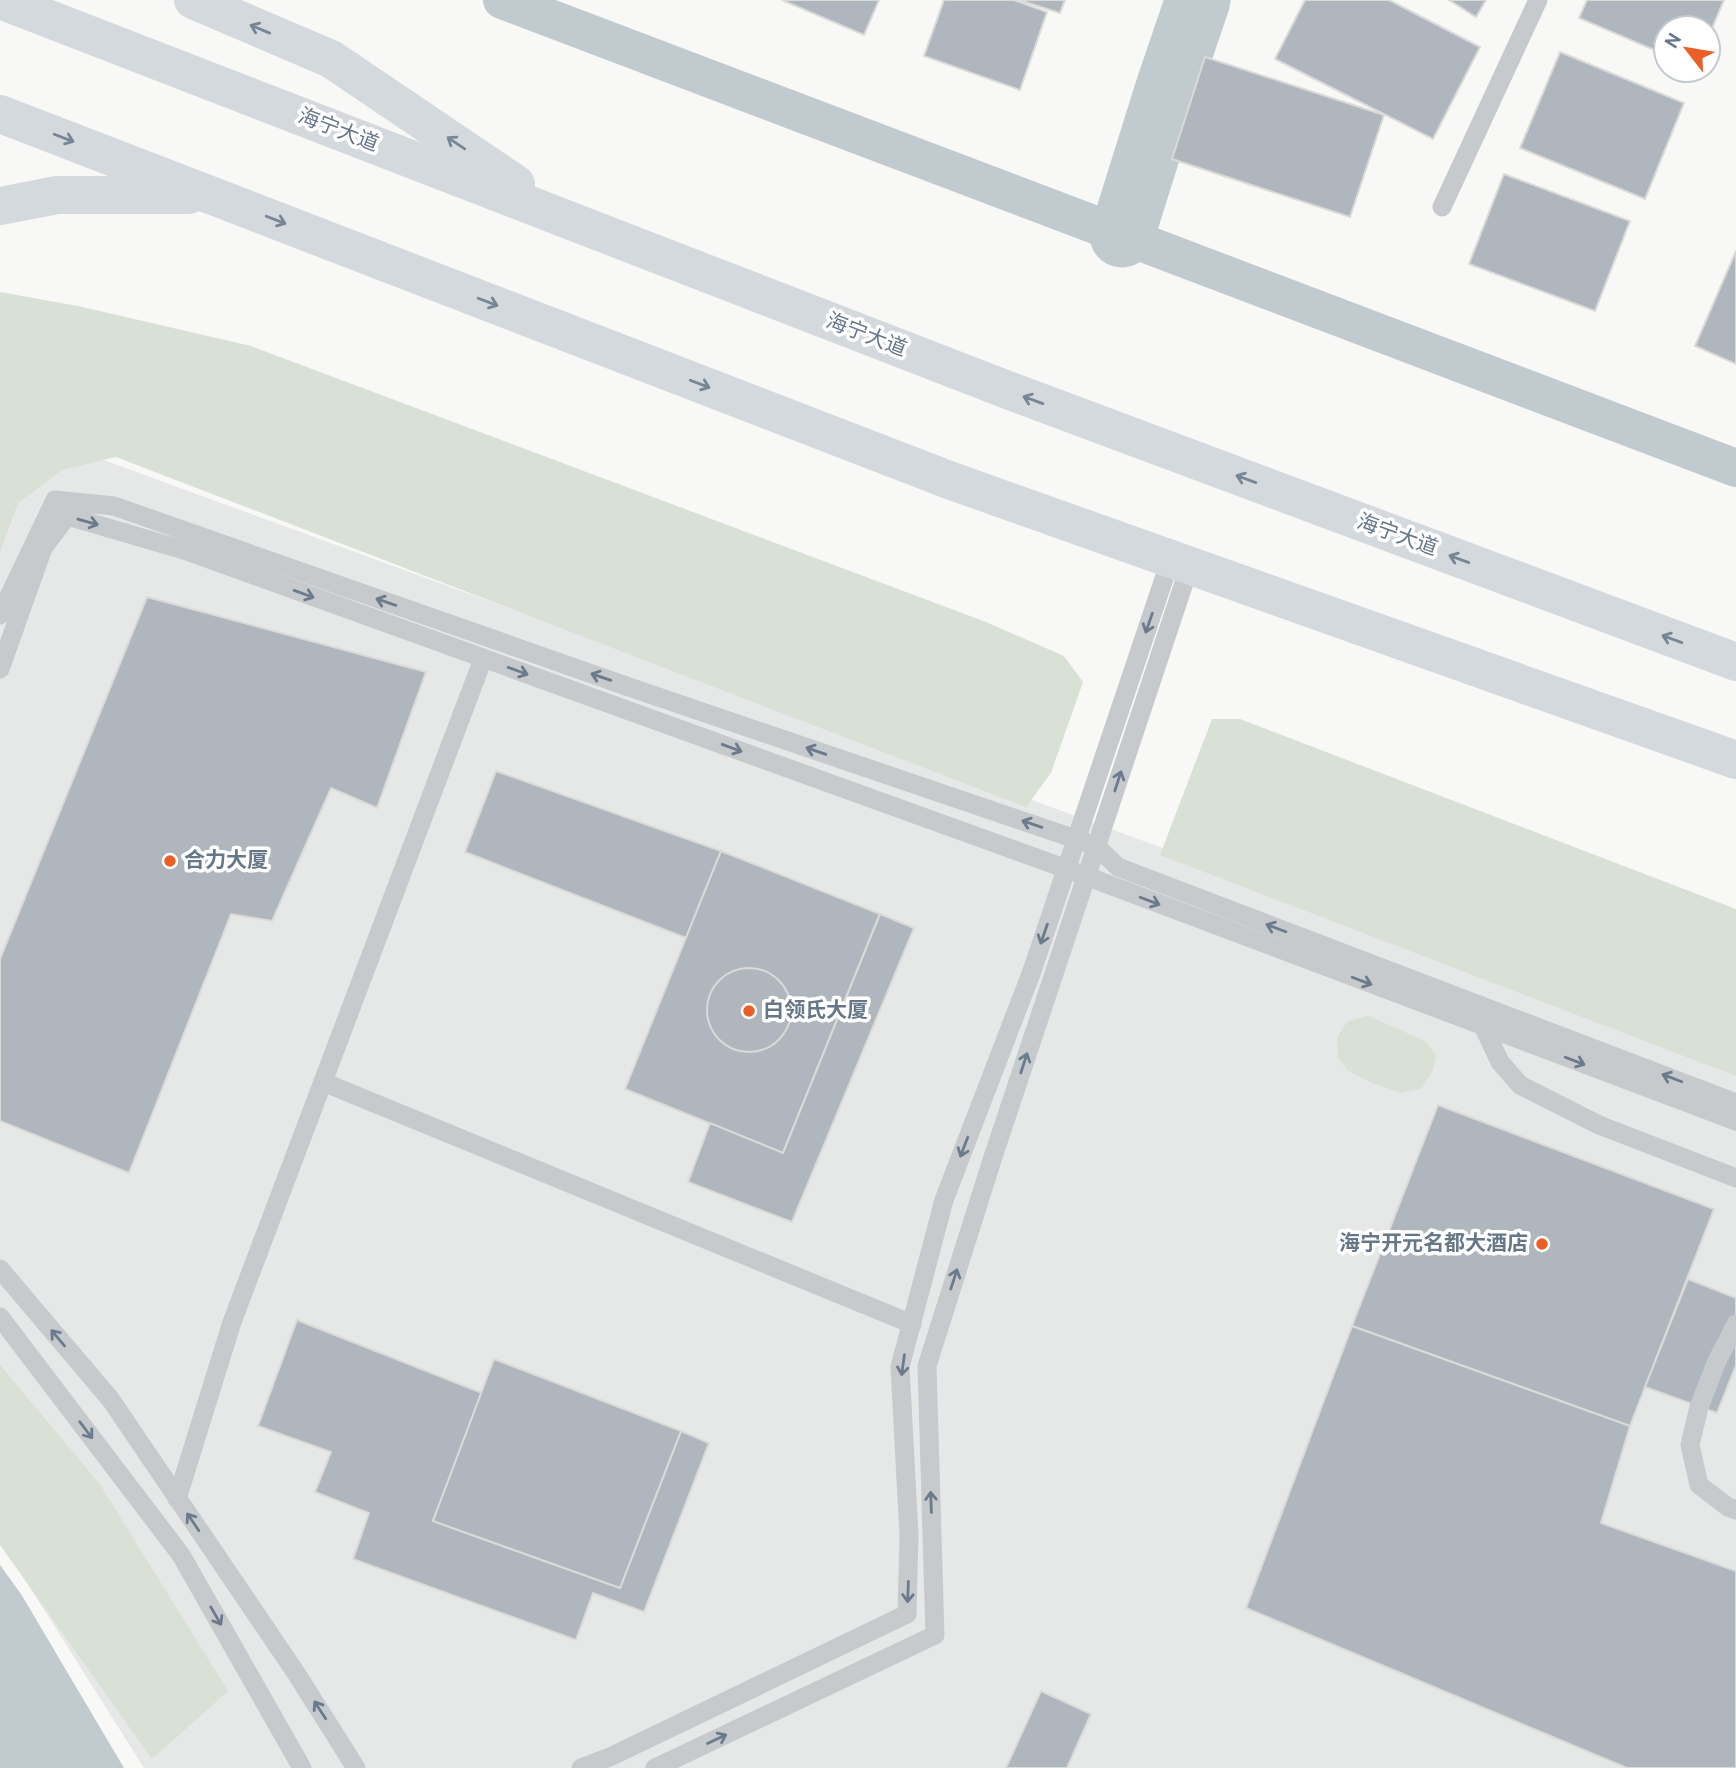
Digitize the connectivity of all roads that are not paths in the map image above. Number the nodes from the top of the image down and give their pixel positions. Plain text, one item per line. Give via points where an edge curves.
1 (0, 0) edge
2 (193, 0) edge
3 (1538, 0) edge
4 (0, 114) edge
5 (211, 195) junction
6 (0, 206) edge
7 (1442, 207) dead end
8 (573, 222) junction
9 (1181, 562) junction
10 (0, 615) edge
11 (483, 659) junction
12 (1736, 662) edge
13 (0, 670) edge
14 (1736, 760) edge
15 (1076, 840) junction
16 (1096, 846) junction
17 (1066, 869) junction
18 (1086, 876) junction
19 (1452, 994) junction
20 (1483, 1026) junction
21 (323, 1082) junction
22 (1736, 1102) edge
23 (1736, 1121) edge
24 (1736, 1178) edge
25 (0, 1269) edge
26 (0, 1317) edge
27 (912, 1324) junction
28 (1736, 1324) edge
29 (177, 1499) junction
30 (1736, 1510) edge
31 (302, 1768) edge
32 (356, 1768) edge
33 (581, 1768) edge
34 (655, 1768) edge

1 - 8 highway, 海宁大道
8 -> 2 highway via 331,59
3 - 7 lane
4 -> 5 highway
5 - 6 highway via 57,195
5 -> 9 highway via 949,480
12 -> 8 highway, 海宁大道
9 - 14 highway
9 -> 15 lane
16 -> 9 lane
15 -> 10 lane via 114,506 55,500
13 -> 11 lane via 43,548 67,516 187,551
11 -> 17 lane
11 - 21 lane
15 - 16 lane
15 - 17 lane
16 - 18 lane
19 -> 16 lane via 1118,867
17 - 18 lane
17 -> 27 lane via 944,1200
18 -> 20 lane
34 -> 18 lane via 935,1635 927,1366
19 - 20 lane
22 -> 19 lane
20 -> 23 lane
20 - 24 lane via 1500,1062 1520,1085 1599,1125
21 - 27 lane
21 - 29 lane via 232,1322
29 -> 25 lane via 111,1400
26 -> 31 lane via 181,1555
27 -> 33 lane via 900,1367 909,1535 907,1614
28 - 30 lane via 1699,1407 1690,1446 1699,1485
32 -> 29 lane

